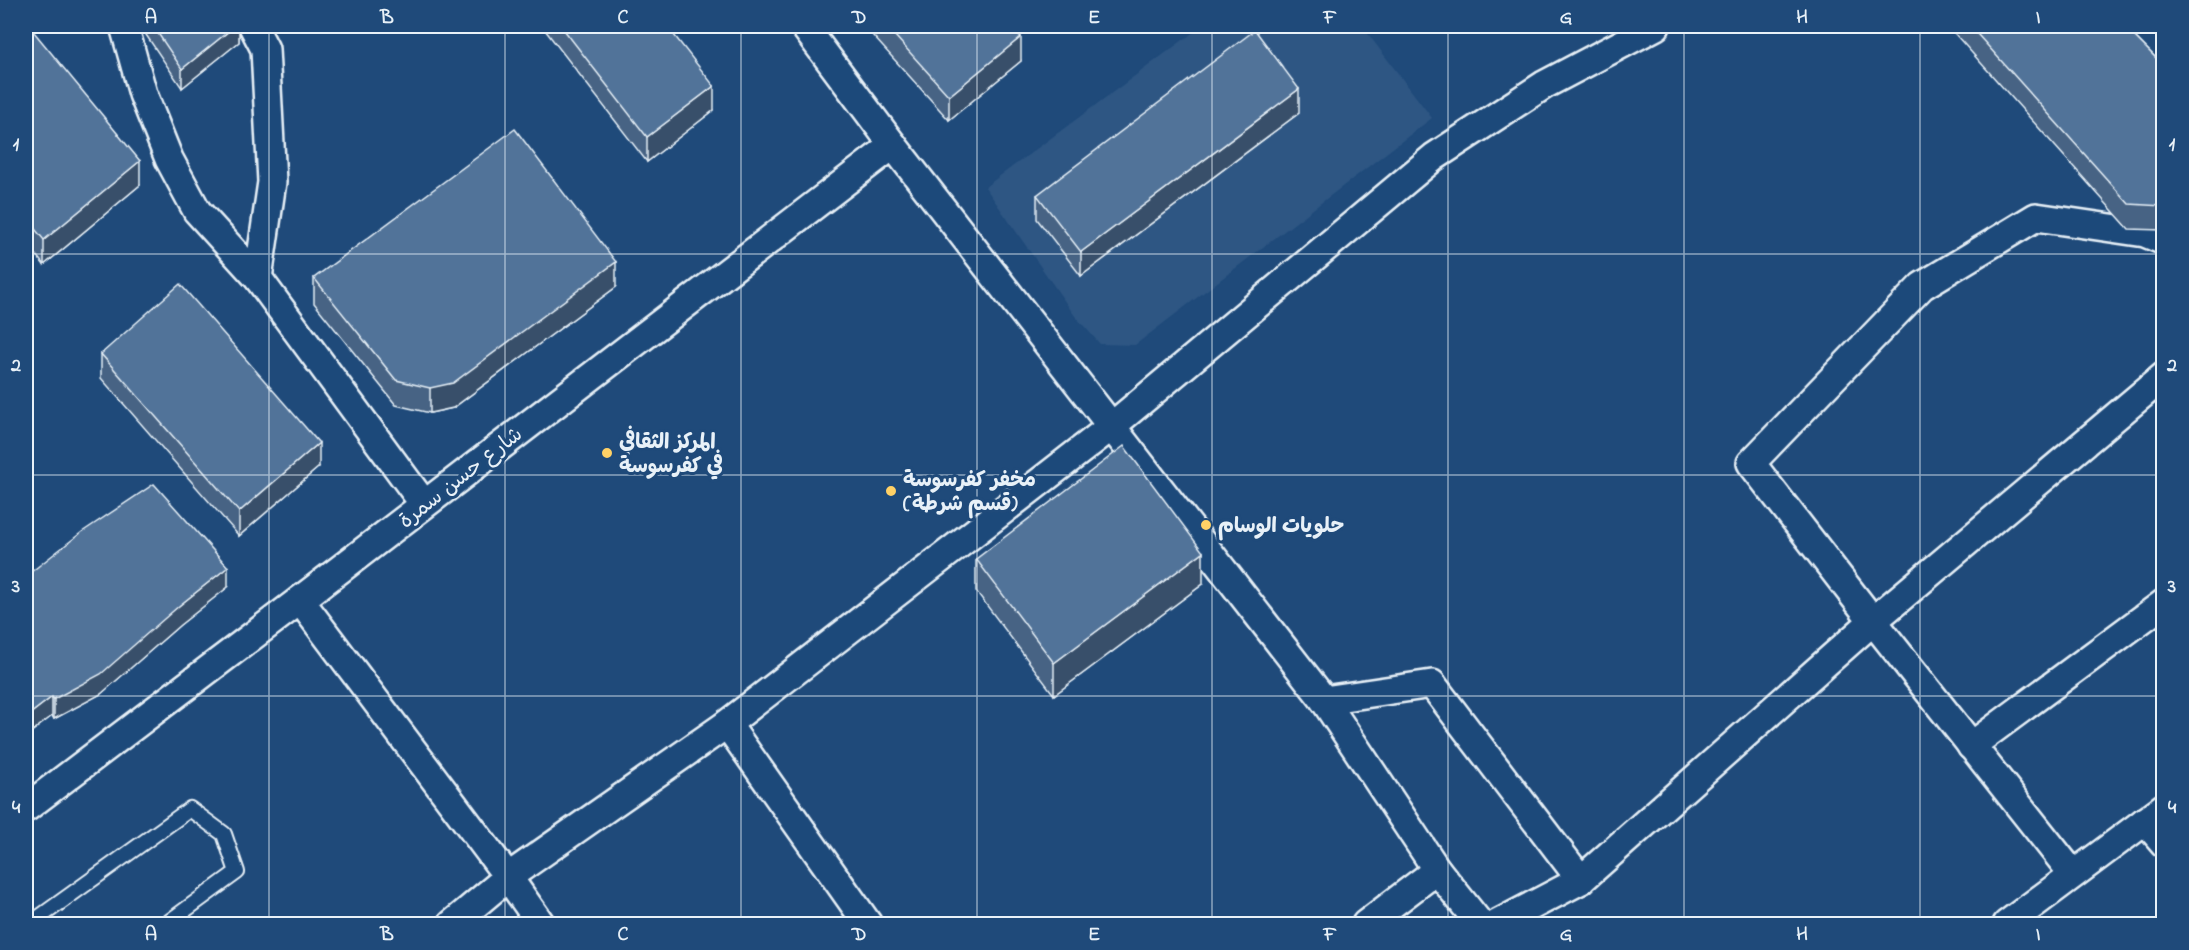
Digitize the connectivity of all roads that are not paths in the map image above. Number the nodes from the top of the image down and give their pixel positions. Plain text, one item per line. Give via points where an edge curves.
1 (124, 26) edge
2 (253, 26) edge
3 (804, 26) edge
4 (1656, 26) edge
5 (893, 145) junction
6 (2163, 241) edge
7 (258, 278) junction
8 (2163, 376) edge
9 (1112, 426) junction
10 (424, 504) junction
11 (300, 600) junction
12 (2163, 603) edge
13 (1873, 621) junction
14 (1324, 700) junction
15 (727, 724) junction
16 (1971, 746) junction
17 (26, 808) edge
18 (2154, 814) edge
19 (2163, 843) edge
20 (1437, 870) junction
21 (2073, 874) junction
22 (508, 877) junction
23 (1581, 880) junction
24 (30, 924) edge
25 (166, 924) edge
26 (452, 924) edge
27 (541, 924) edge
28 (868, 924) edge
29 (1366, 924) edge
30 (1480, 924) edge
31 (1497, 924) edge
32 (2007, 924) edge

1 - 7 street via 143,94 169,159 197,211
2 - 7 street via 265,49 272,182
3 - 5 street
4 - 9 street via 1544,85 1434,157
5 - 9 street
5 - 10 street, شارع حسن سمرة
6 - 13 street via 2145,233 2036,218 1922,286 1751,463
7 - 10 street
8 - 13 street
9 - 14 street
9 - 15 street
10 - 11 street, شارع حسن سمرة
11 - 17 street, شارع حسن سمرة
11 - 22 street
12 - 16 street
13 - 16 street
13 - 23 street
14 - 20 street
14 - 23 street via 1432,684
15 - 22 street
15 - 28 street
16 - 21 street
18 - 19 street
18 - 21 street
20 - 29 street
20 - 30 street
21 - 32 street
22 - 26 street
22 - 27 street
23 - 31 street
24 - 25 lane via 190,809 224,834 237,872

